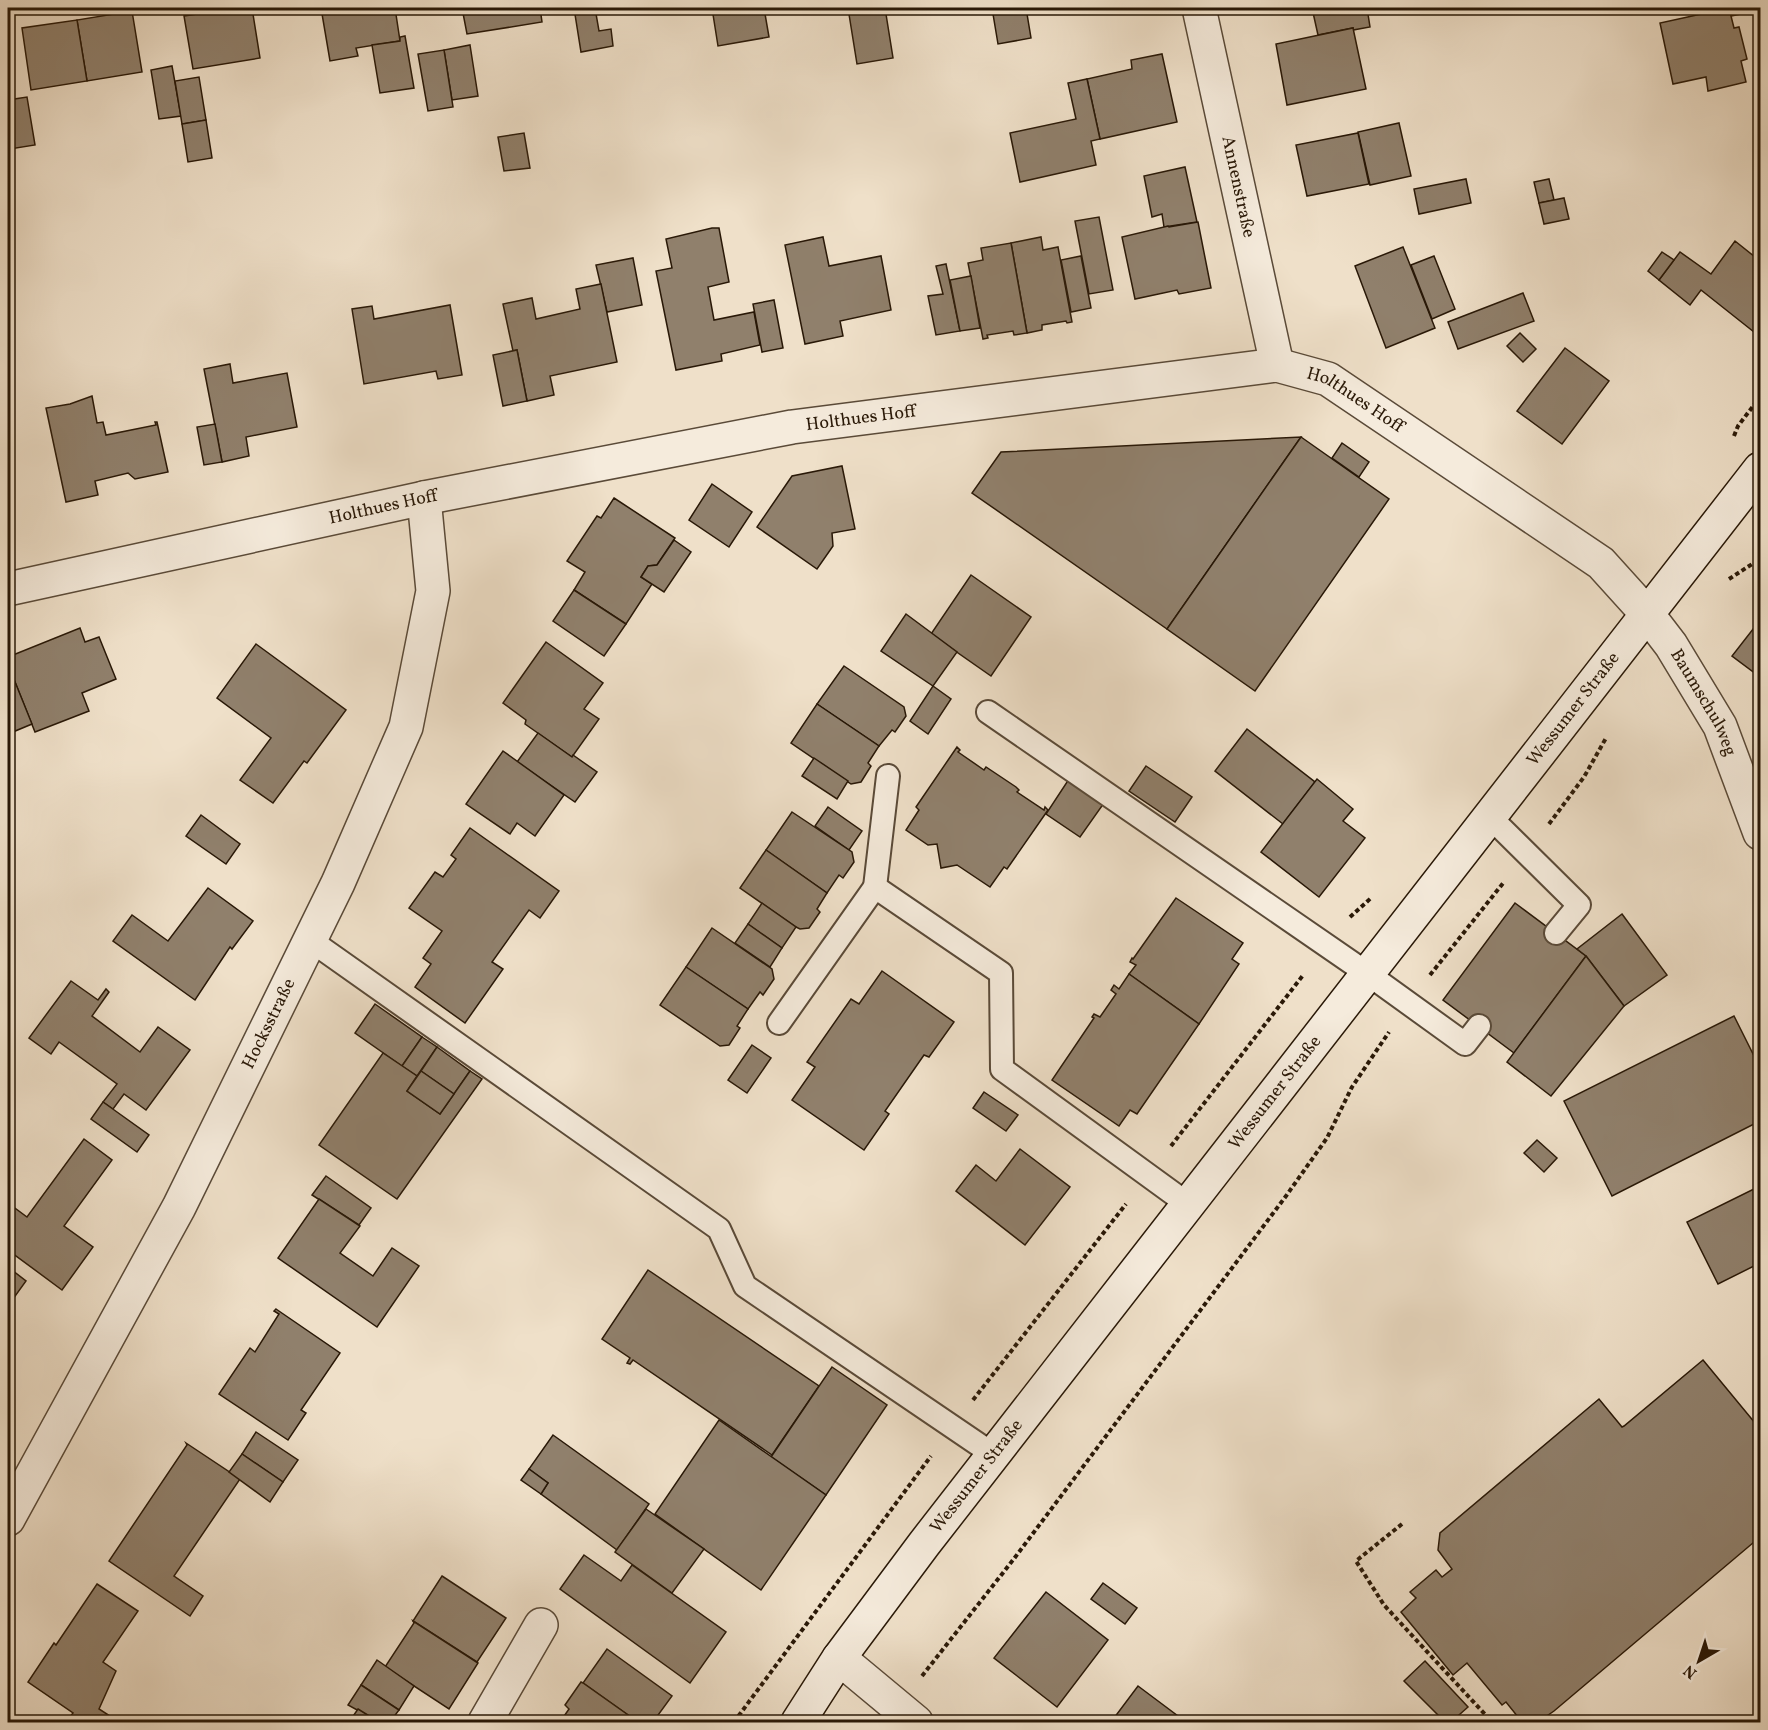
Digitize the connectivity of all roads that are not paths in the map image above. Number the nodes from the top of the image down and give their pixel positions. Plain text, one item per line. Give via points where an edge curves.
1 (1199, 8) edge
2 (1277, 365) junction
3 (1761, 469) edge
4 (424, 498) junction
5 (8, 589) edge
6 (1648, 615) junction
7 (988, 712) dead end
8 (888, 776) dead end
9 (1490, 817) junction
10 (1761, 832) edge
11 (875, 887) junction
12 (1556, 933) dead end
13 (310, 940) junction
14 (1368, 974) junction
15 (778, 1023) dead end
16 (1479, 1026) dead end
17 (1189, 1205) junction
18 (994, 1455) junction
19 (8, 1519) edge
20 (541, 1625) dead end
21 (838, 1658) junction
22 (907, 1715) edge
23 (485, 1722) edge
24 (798, 1722) edge

1 - 2 street, Annenstraße
2 - 4 street, Holthues Hoff via 792,427
2 - 6 street, Holthues Hoff via 1328,379 1601,563
3 - 6 street, Wessumer Straße
4 - 5 street, Holthues Hoff
4 - 13 street, Hocksstraße via 433,591 406,727
6 - 9 street, Wessumer Straße
6 - 10 street, Baumschulweg via 1671,645 1719,726
7 - 14 lane
8 - 11 lane
9 - 12 lane via 1579,905
9 - 14 street, Wessumer Straße
11 - 15 lane
11 - 17 lane via 1001,973 1002,1069
13 - 18 lane via 719,1229 745,1287
13 - 19 street, Hocksstraße via 179,1208
14 - 16 lane via 1465,1044
14 - 17 street, Wessumer Straße
17 - 18 street, Wessumer Straße
18 - 21 street, Wessumer Straße
20 - 23 street
21 - 22 street
21 - 24 street, Wessumer Straße

